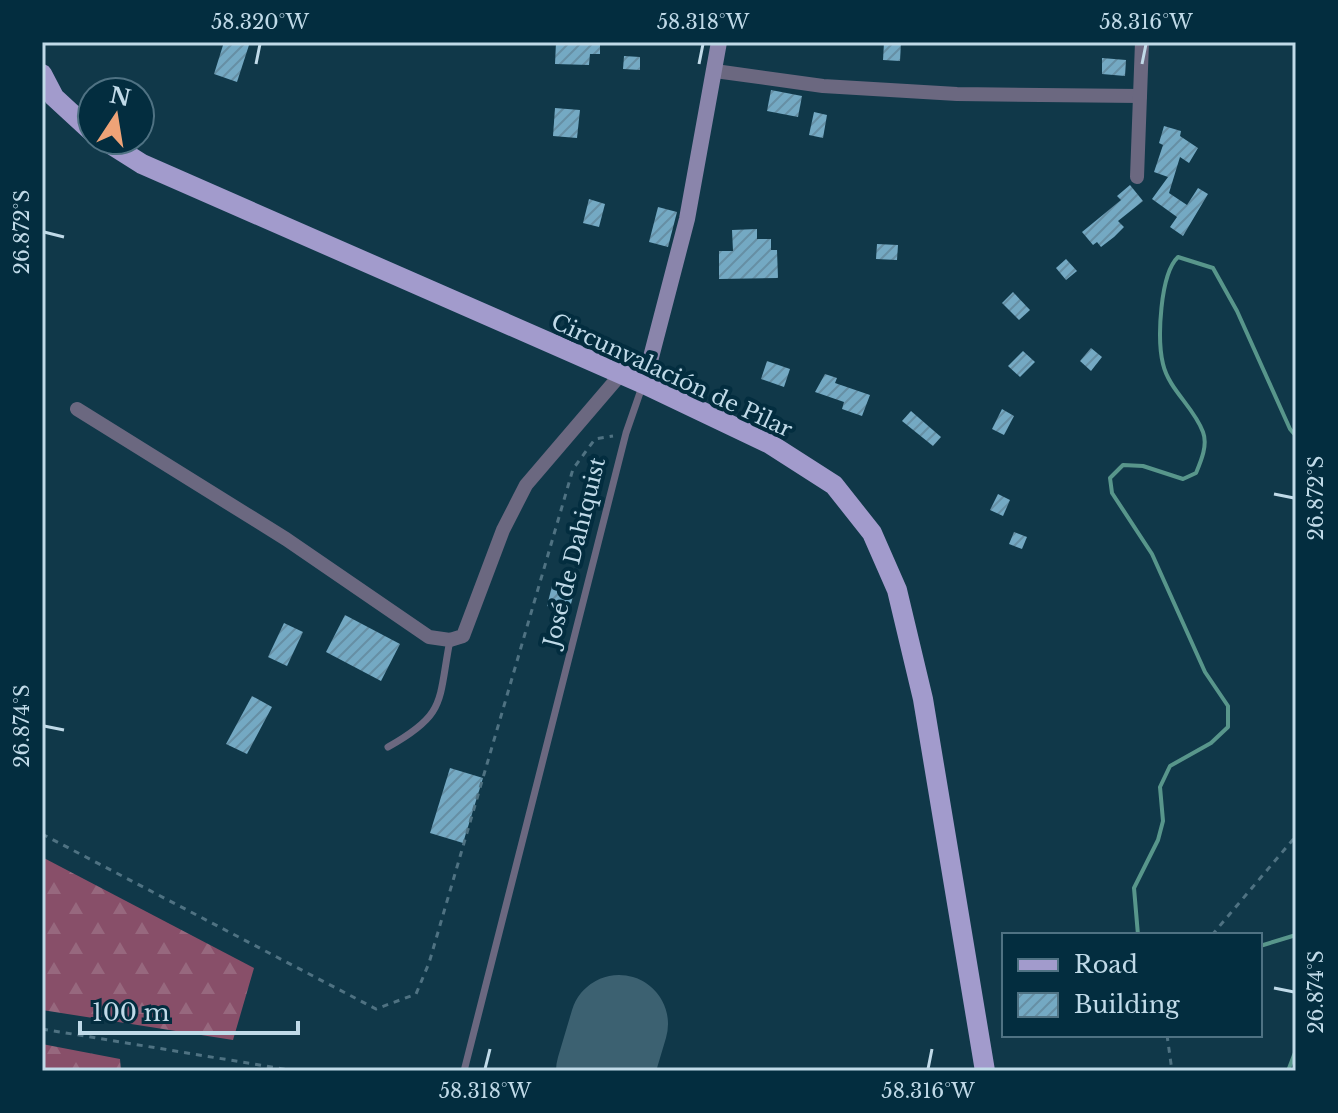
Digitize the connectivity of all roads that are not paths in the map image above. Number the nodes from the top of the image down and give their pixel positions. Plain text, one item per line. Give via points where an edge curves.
1 (719, 42) edge
2 (1142, 42) edge
3 (715, 71) junction
4 (42, 74) edge
5 (1140, 96) junction
6 (76, 117) edge
7 (129, 156) edge
8 (1137, 177) dead end
9 (621, 374) junction
10 (644, 384) junction
11 (77, 409) dead end
12 (450, 640) junction
13 (388, 747) dead end
14 (464, 1071) edge
15 (985, 1071) edge

1 - 3 main road, José de Dahiquist
2 - 5 street
3 - 5 street via 823,86 957,94
3 - 10 main road, José de Dahiquist via 687,219
4 - 6 main road via 54,97
5 - 8 street
7 - 9 main road, Circunvalación de Pilar
9 - 10 main road, Circunvalación de Pilar
9 - 12 street via 526,485 463,636
10 - 14 lane, José de Dahiquist via 626,433
10 - 15 main road, Circunvalación de Pilar via 770,444 834,485 872,533 897,590 923,699
11 - 12 street via 286,539 429,637
12 - 13 lane via 437,709 422,728

